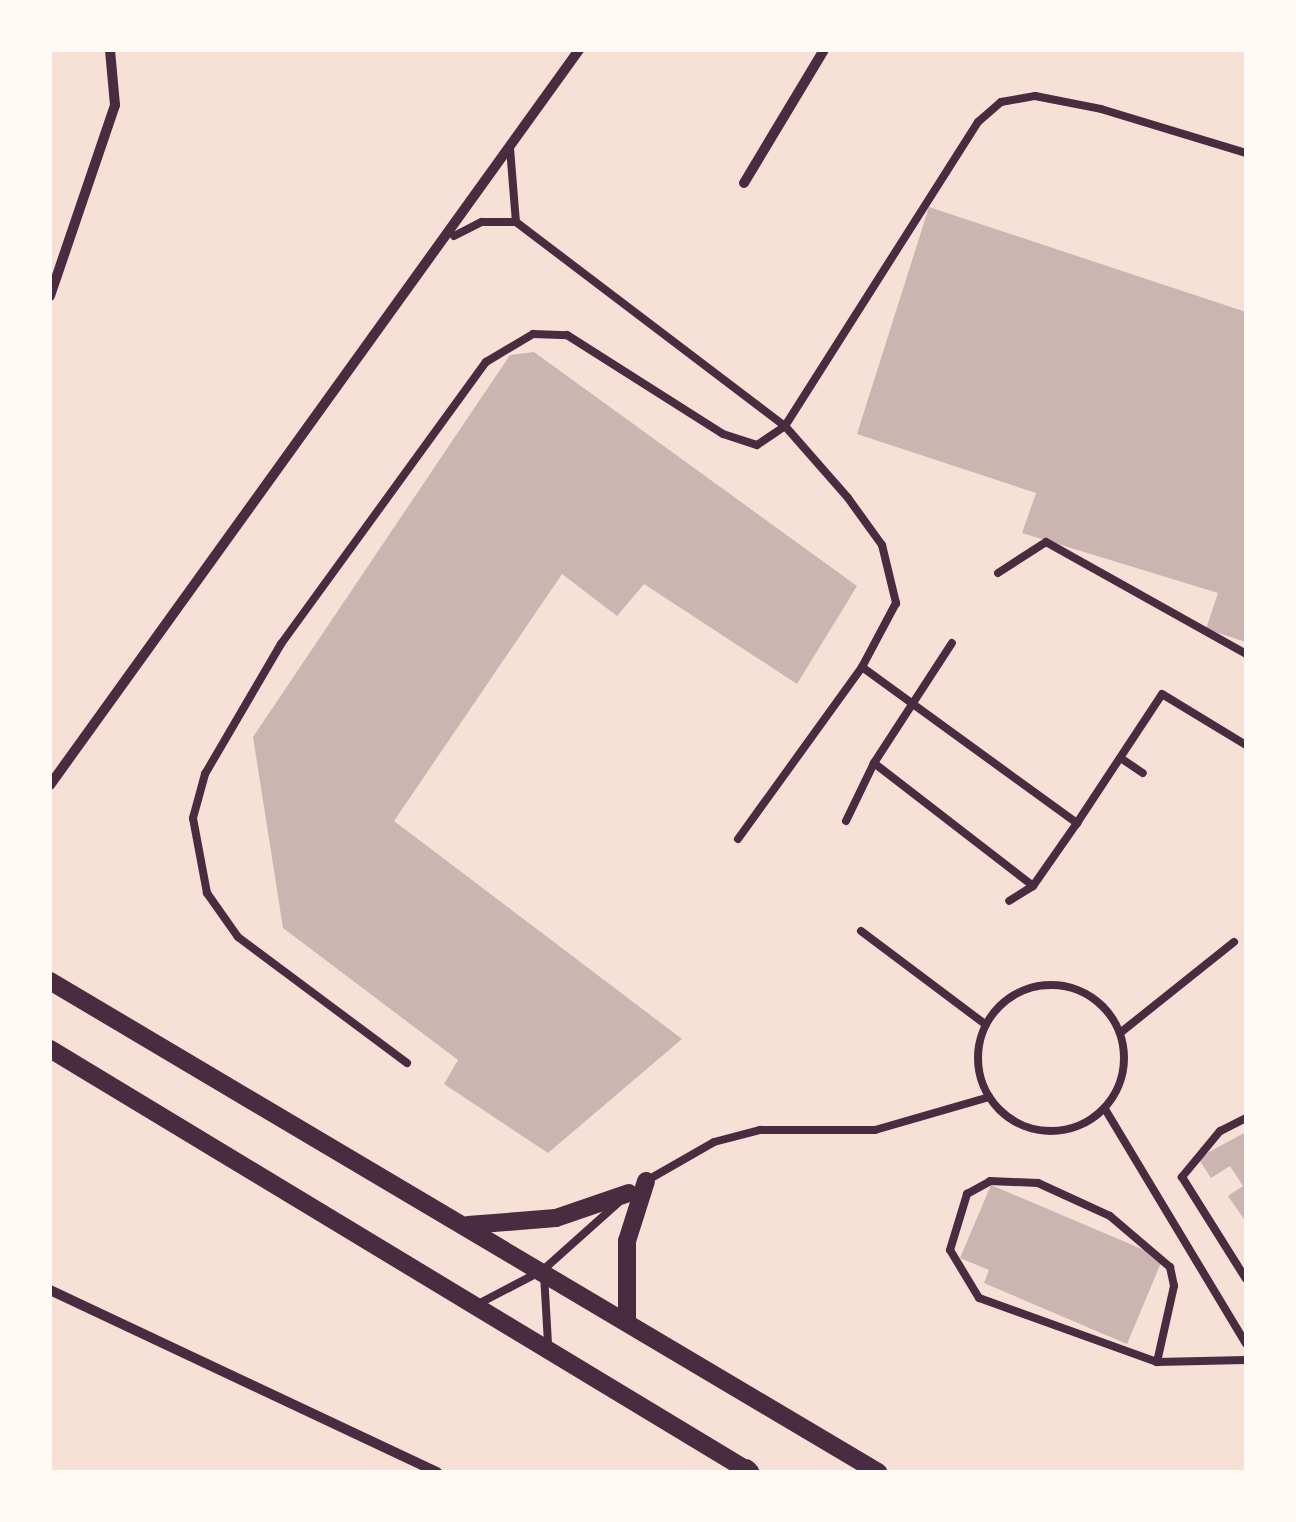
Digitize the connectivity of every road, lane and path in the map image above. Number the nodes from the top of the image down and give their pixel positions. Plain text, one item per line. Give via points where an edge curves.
1 (110, 50) edge
2 (579, 50) edge
3 (824, 50) edge
4 (510, 148) junction
5 (1246, 153) edge
6 (744, 183) dead end
7 (516, 222) junction
8 (454, 236) junction
9 (50, 296) edge
10 (785, 426) junction
11 (998, 573) dead end
12 (952, 642) dead end
13 (1246, 654) edge
14 (862, 668) junction
15 (912, 706) junction
16 (1246, 745) edge
17 (1122, 759) junction
18 (874, 763) junction
19 (1143, 774) dead end
20 (50, 784) edge
21 (846, 821) dead end
22 (1077, 823) junction
23 (738, 840) dead end
24 (1033, 886) junction
25 (1010, 901) dead end
26 (861, 932) dead end
27 (1234, 942) dead end
28 (50, 981) edge
29 (986, 1026) junction
30 (1120, 1033) junction
31 (50, 1049) edge
32 (407, 1064) dead end
33 (989, 1097) junction
34 (1105, 1109) junction
35 (1246, 1118) edge
36 (646, 1181) junction
37 (629, 1193) junction
38 (468, 1226) junction
39 (543, 1270) junction
40 (1246, 1279) edge
41 (50, 1290) edge
42 (480, 1303) junction
43 (627, 1320) junction
44 (548, 1343) junction
45 (1246, 1344) edge
46 (1246, 1360) edge
47 (1157, 1362) junction
48 (748, 1471) edge
49 (437, 1472) edge
50 (878, 1472) edge

1 - 9 street via 115,105
2 - 4 street
3 - 6 street
4 - 7 lane
4 - 8 street
5 - 10 lane via 1101,109 1034,96 1001,102 967,138
7 - 8 lane via 482,222
7 - 10 lane
8 - 20 street
10 - 14 lane via 863,517 893,574 896,603
10 - 32 lane via 757,445 742,443 567,335 513,341 486,362 281,644 205,774 192,852 238,937
11 - 13 lane via 1024,549 1053,544
12 - 15 lane
14 - 15 lane
14 - 23 lane
15 - 18 lane
15 - 22 lane
16 - 17 lane via 1162,694
17 - 19 lane
17 - 22 lane
18 - 21 lane
18 - 24 lane
22 - 24 lane
24 - 25 lane
26 - 29 lane
27 - 30 lane
28 - 38 street
29 - 30 lane via 1018,993 1054,985 1084,992
29 - 33 lane via 978,1062
30 - 34 lane via 1123,1074
31 - 42 street
33 - 34 lane via 1013,1120 1045,1132
33 - 36 lane via 874,1130 745,1134
34 - 45 lane
35 - 40 lane via 1220,1130 1182,1177
36 - 37 lane
36 - 43 street via 627,1240
37 - 38 street via 556,1218
37 - 39 lane
38 - 39 street
39 - 42 lane
39 - 43 street
39 - 44 lane
41 - 49 street
42 - 44 street
43 - 50 street
44 - 48 street
46 - 47 lane
47 - 47 lane via 1174,1286 1160,1250 1038,1183 990,1181 968,1194 950,1250 980,1298

